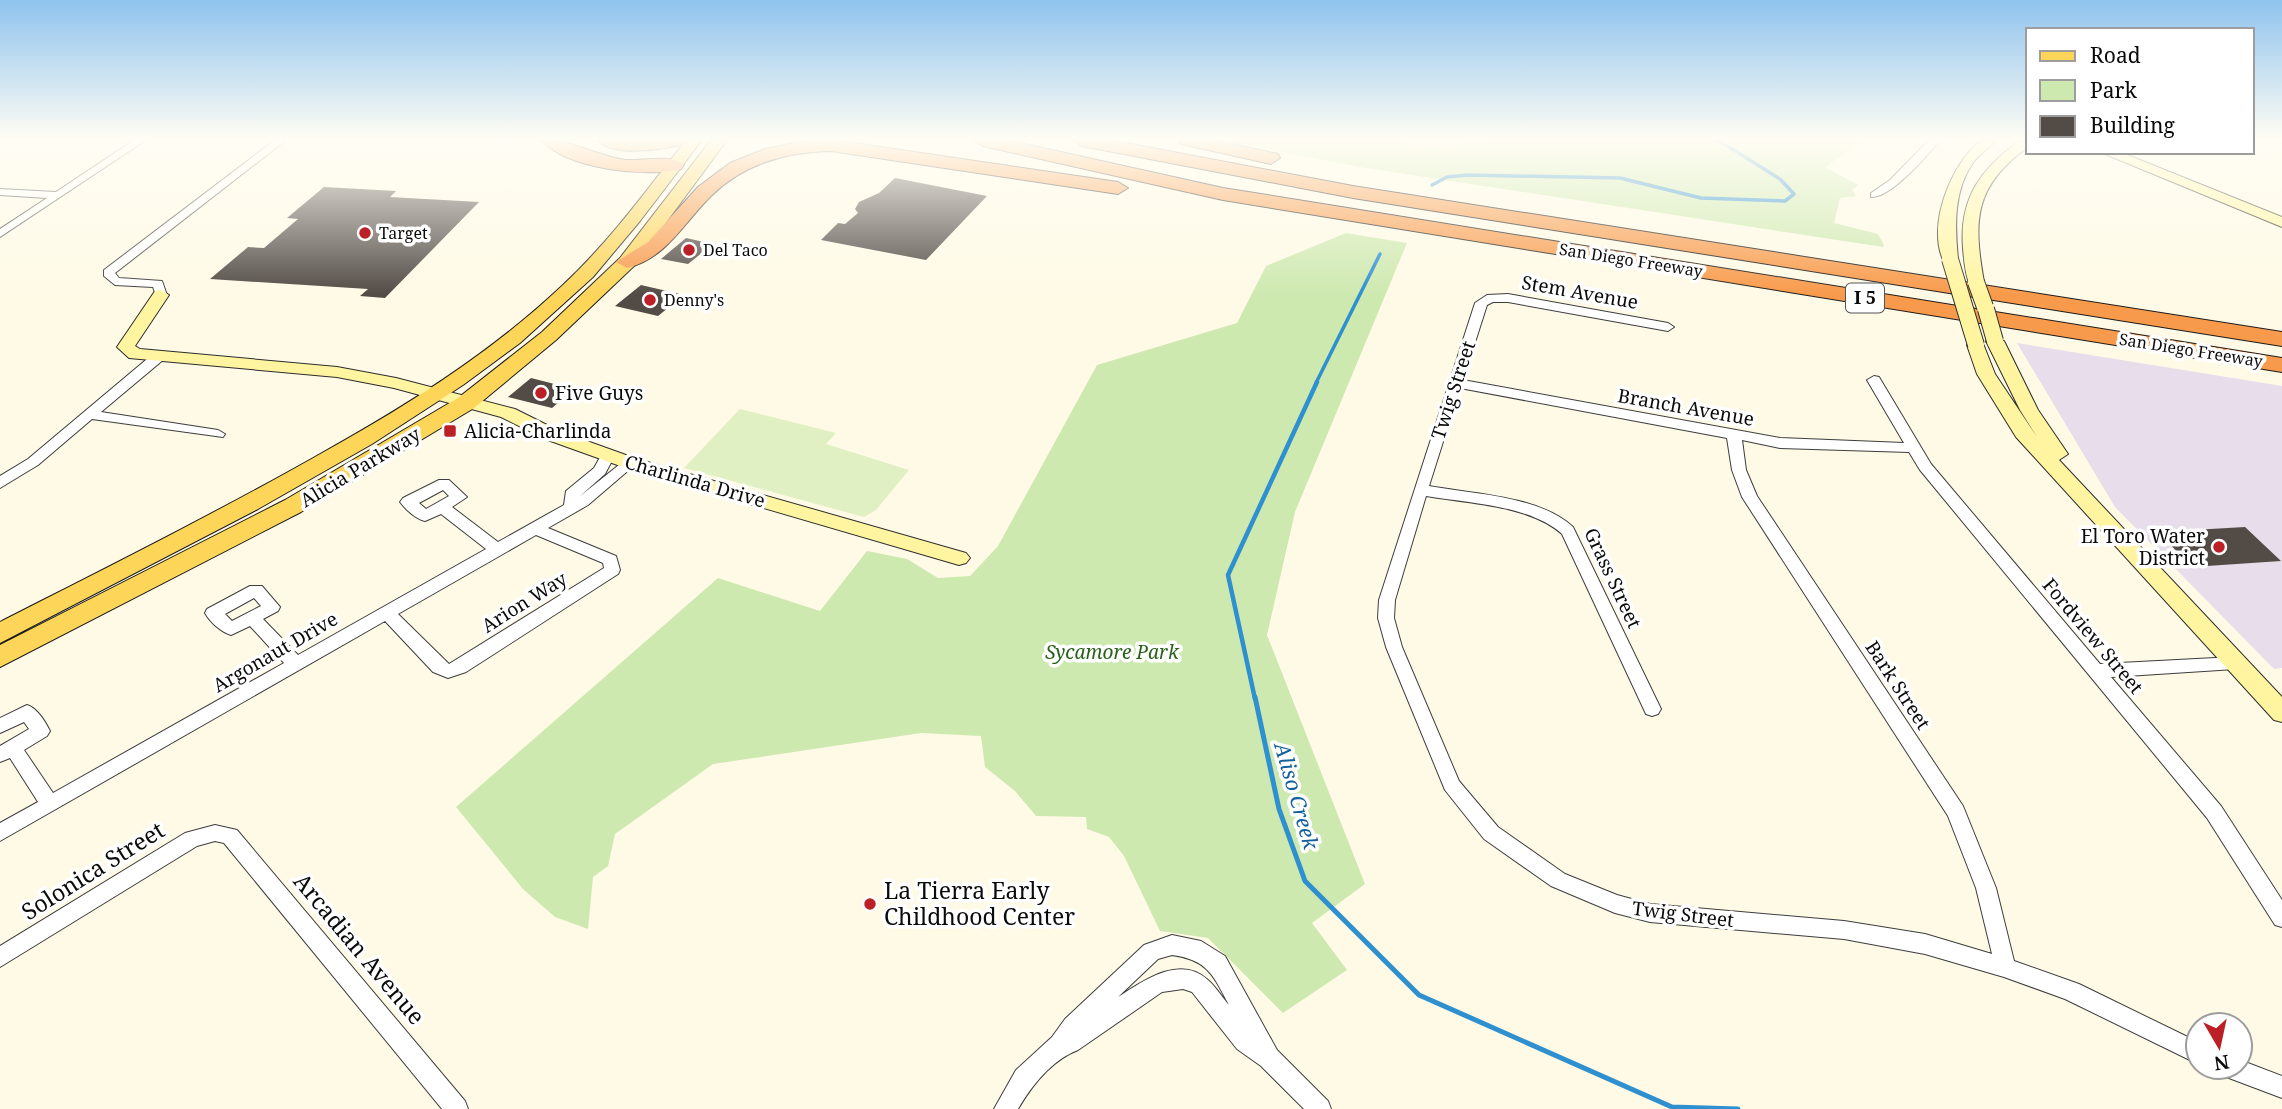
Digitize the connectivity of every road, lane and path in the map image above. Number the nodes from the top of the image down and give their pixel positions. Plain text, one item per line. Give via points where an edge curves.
1 (0, 192) edge
2 (63, 192) edge
3 (214, 192) edge
4 (649, 192) edge
5 (680, 192) edge
6 (707, 192) edge
7 (1138, 192) edge
8 (1213, 192) edge
9 (1355, 192) edge
10 (1468, 192) edge
11 (1880, 192) edge
12 (1950, 192) edge
13 (1977, 192) edge
14 (2206, 192) edge
15 (58, 195) junction
16 (1875, 195) dead end
17 (1328, 211) junction
18 (1533, 220) junction
19 (2282, 222) edge
20 (0, 234) edge
21 (594, 264) junction
22 (623, 265) junction
23 (161, 295) joint
24 (1486, 299) joint
25 (1668, 327) dead end
26 (2282, 339) edge
27 (158, 357) junction
28 (2282, 365) edge
29 (1874, 380) dead end
30 (1455, 383) junction
31 (438, 396) junction
32 (466, 402) junction
33 (91, 415) junction
34 (218, 434) dead end
35 (1734, 436) junction
36 (1912, 448) junction
37 (608, 455) junction
38 (630, 463) junction
39 (0, 483) edge
40 (1420, 491) junction
41 (2085, 500) junction
42 (571, 505) junction
43 (443, 508) dead end
44 (534, 528) junction
45 (498, 550) junction
46 (959, 558) dead end
47 (387, 613) junction
48 (253, 619) dead end
49 (0, 633) edge
50 (0, 657) edge
51 (2235, 663) junction
52 (296, 664) junction
53 (2094, 671) junction
54 (1652, 709) dead end
55 (2282, 713) edge
56 (0, 726) edge
57 (7, 752) edge
58 (50, 805) junction
59 (215, 832) joint
60 (0, 833) edge
61 (2282, 918) edge
62 (0, 957) edge
63 (2004, 967) junction
64 (1060, 1045) junction
65 (2184, 1046) edge
66 (1269, 1058) junction
67 (2254, 1076) edge
68 (2282, 1087) edge
69 (457, 1109) edge
70 (1005, 1109) edge
71 (1320, 1109) edge

1 - 15 street
2 - 15 street
3 - 23 street via 108,273 115,281 158,284
4 - 21 main road, Alicia Parkway
5 - 22 main road, Alicia Parkway
6 - 22 highway via 645,256
7 - 17 highway via 1265,211
8 - 17 highway, San Diego Freeway / I 5
9 - 18 highway, San Diego Freeway / I 5
10 - 18 highway via 1503,198
11 - 16 street
12 - 41 main road, bridge via 1946,227 1950,260 1986,374 2023,433
13 - 41 main road, bridge via 1970,219 1972,265 1995,341 2029,411 2078,479
14 - 19 main road
15 - 20 street
17 - 28 highway, San Diego Freeway / I 5
18 - 26 highway, San Diego Freeway / I 5
21 - 22 main road
21 - 31 main road, Alicia Parkway via 515,338
22 - 32 main road, Alicia Parkway via 549,336
23 - 27 main road, Charlinda Drive via 126,347 135,354
24 - 25 street, Stem Avenue
24 - 30 street, Twig Street
27 - 31 main road, Charlinda Drive via 337,372
27 - 33 street
29 - 36 street, Fordview Street
30 - 35 street, Branch Avenue
30 - 40 street, Twig Street
31 - 32 main road, Charlinda Drive
31 - 49 main road, Alicia Parkway via 272,492
32 - 37 main road, Charlinda Drive via 508,413
32 - 50 main road, Alicia Parkway via 293,506
33 - 34 street
33 - 39 street via 33,463
35 - 36 street, Branch Avenue via 1812,446
35 - 63 street, Bark Street via 1739,470 1750,497 1956,812 2000,927
36 - 53 street, Fordview Street
37 - 38 main road, Charlinda Drive
37 - 42 street, Argonaut Drive via 600,471 571,495
38 - 42 street, Argonaut Drive via 583,501
38 - 46 main road, Charlinda Drive
40 - 54 street, Grass Street via 1537,511 1564,525
40 - 63 street, Twig Street via 1387,600 1389,632 1452,785 1491,833 1558,880 1615,904 1650,913 1866,933
41 - 51 main road
42 - 44 street, Argonaut Drive
43 - 45 street
44 - 45 street, Argonaut Drive
44 - 47 street, Arion Way via 610,560 612,570 448,671
45 - 47 street, Argonaut Drive
47 - 52 street, Argonaut Drive
48 - 52 street
51 - 53 street
51 - 55 main road
52 - 58 street, Argonaut Drive
53 - 61 street, Fordview Street via 2214,812
56 - 57 street via 27,712 41,732
57 - 58 street
58 - 60 street, Argonaut Drive
59 - 62 street, Solonica Street via 192,839
59 - 69 street, Arcadian Avenue via 230,836 241,847
63 - 65 street, Twig Street via 2071,991
64 - 66 street via 1158,982 1183,978 1199,985 1245,1041
64 - 66 street via 1073,1026 1151,952 1172,945 1194,948 1218,963
64 - 70 street via 1024,1078
66 - 71 street
67 - 68 street

